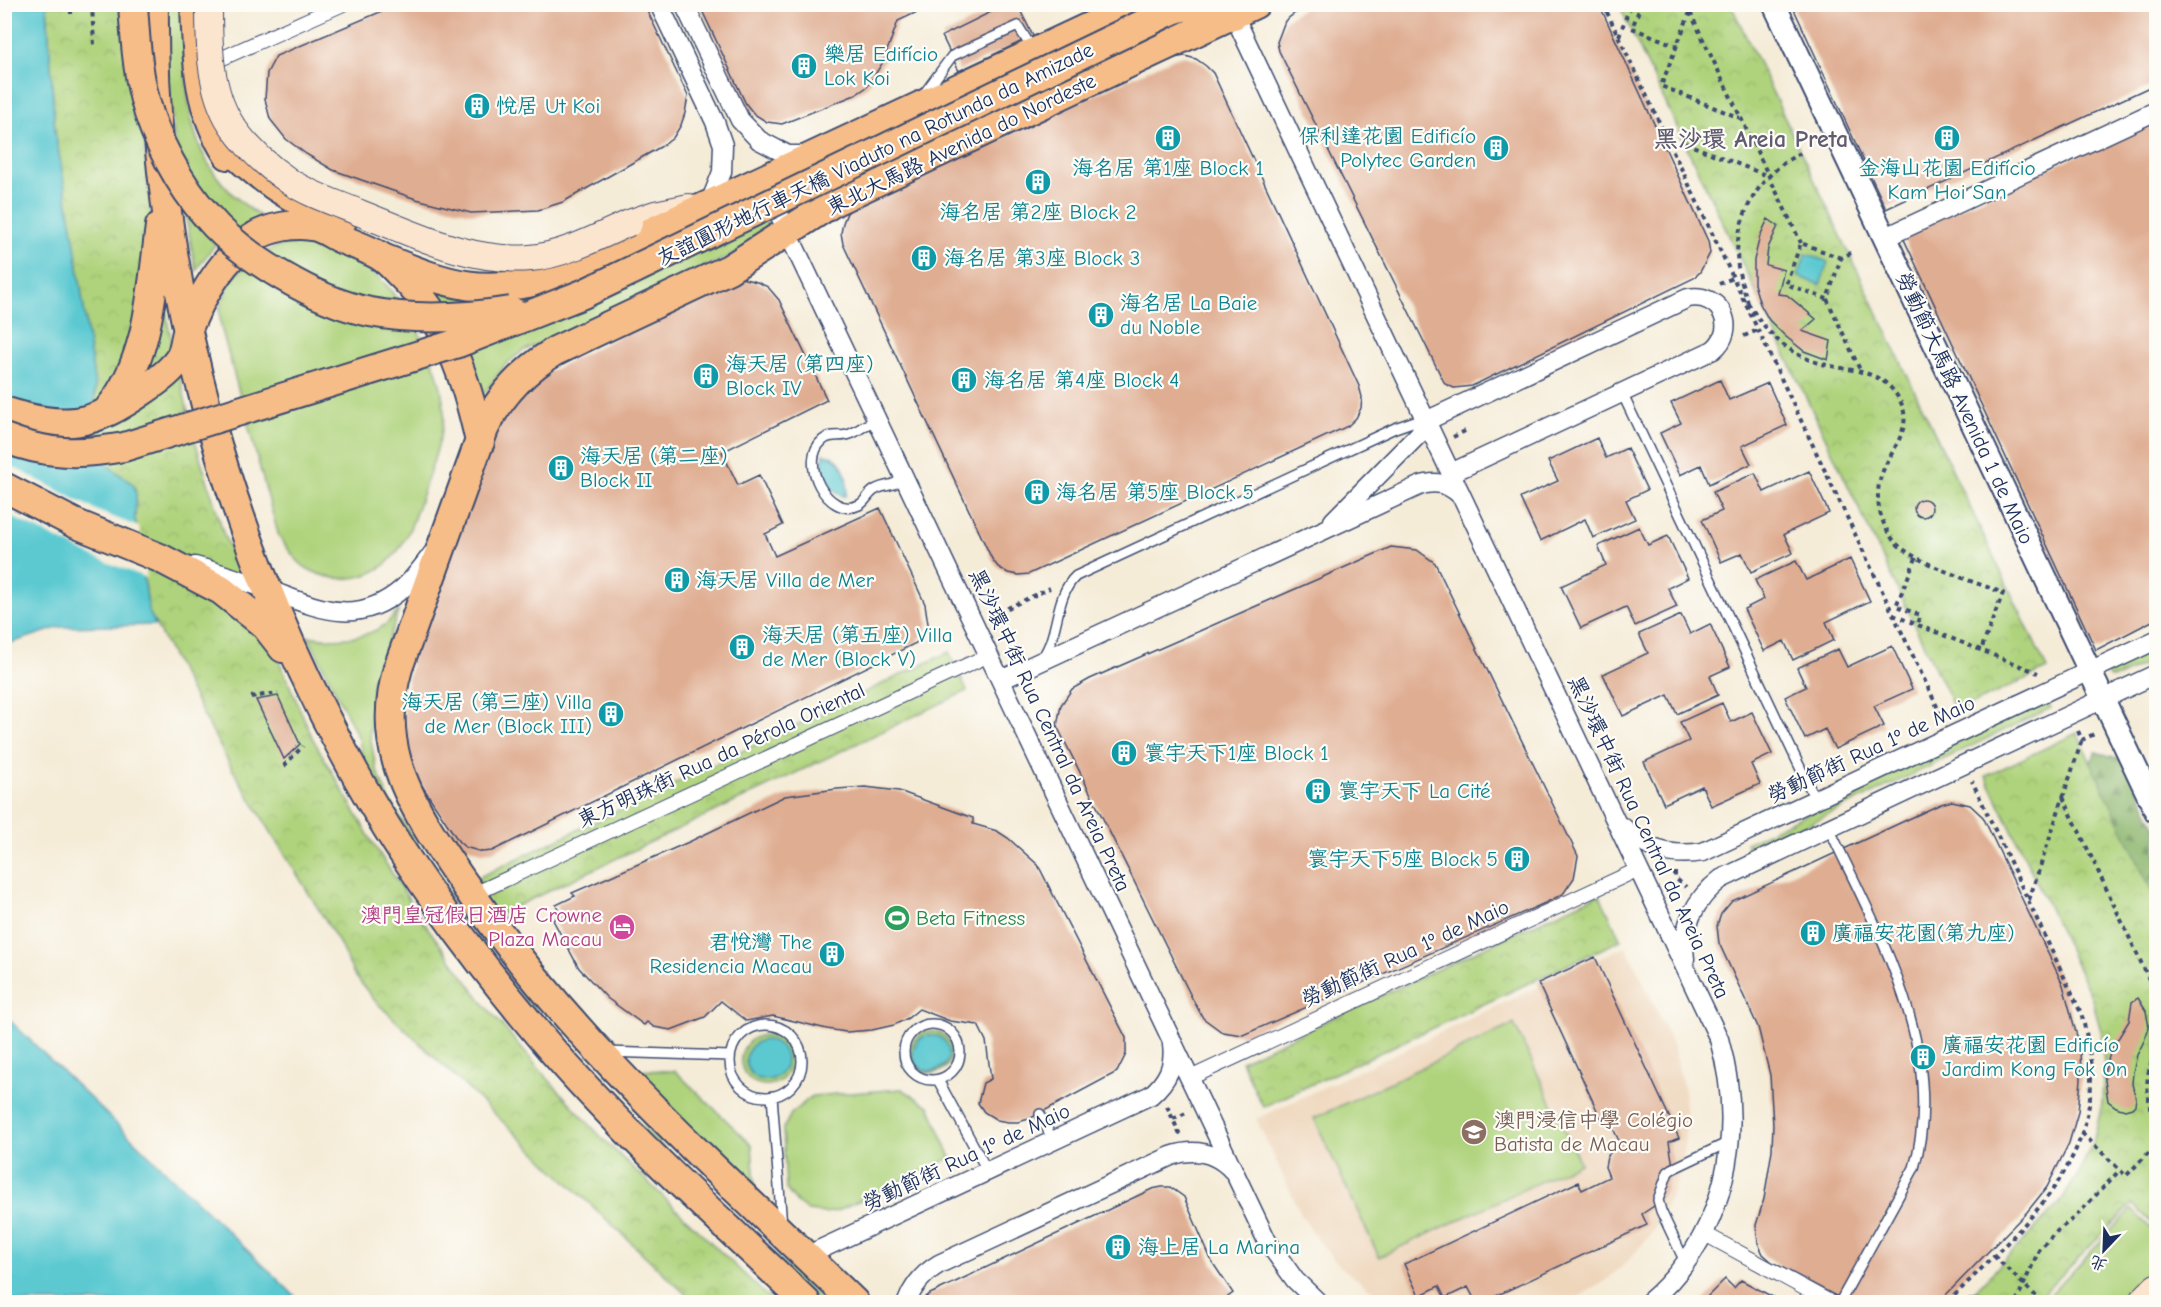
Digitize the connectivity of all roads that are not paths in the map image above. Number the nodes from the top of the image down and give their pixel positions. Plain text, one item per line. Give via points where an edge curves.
1 (133, 4) edge
2 (154, 4) edge
3 (195, 4) edge
4 (209, 4) edge
5 (343, 4) edge
6 (659, 4) edge
7 (684, 4) edge
8 (1138, 4) edge
9 (1774, 4) edge
10 (1240, 8) edge
11 (197, 69) junction
12 (2157, 111) edge
13 (218, 138) junction
14 (817, 154) junction
15 (161, 159) junction
16 (720, 200) junction
17 (835, 201) junction
18 (316, 227) junction
19 (788, 231) junction
20 (1884, 238) junction
21 (383, 258) junction
22 (557, 276) junction
23 (810, 278) junction
24 (583, 294) junction
25 (188, 328) junction
26 (1622, 393) junction
27 (4, 411) edge
28 (103, 416) junction
29 (1426, 421) junction
30 (879, 423) junction
31 (4, 438) edge
32 (480, 442) junction
33 (1451, 473) junction
34 (903, 475) junction
35 (4, 488) edge
36 (1463, 498) junction
37 (1323, 530) junction
38 (446, 536) junction
39 (160, 558) junction
40 (268, 590) junction
41 (2157, 640) edge
42 (989, 655) junction
43 (1039, 662) junction
44 (2090, 671) junction
45 (2157, 674) edge
46 (1001, 680) junction
47 (309, 684) junction
48 (2103, 699) junction
49 (1815, 801) junction
50 (1611, 810) junction
51 (2157, 811) edge
52 (1828, 828) junction
53 (1738, 837) junction
54 (1751, 864) junction
55 (1639, 869) junction
56 (472, 896) junction
57 (1692, 980) junction
58 (1170, 1037) junction
59 (599, 1051) junction
60 (730, 1056) junction
61 (1190, 1078) junction
62 (938, 1080) junction
63 (772, 1096) junction
64 (1040, 1114) dead end
65 (1053, 1141) junction
66 (1731, 1141) junction
67 (988, 1172) junction
68 (1236, 1176) junction
69 (1703, 1233) junction
70 (783, 1234) junction
71 (806, 1256) junction
72 (1685, 1263) junction
73 (2157, 1287) edge
74 (806, 1302) edge
75 (854, 1302) edge
76 (907, 1302) edge
77 (1318, 1302) edge
78 (1649, 1302) edge
79 (1830, 1302) edge
80 (1840, 1302) edge
81 (2141, 1302) edge

1 - 24 main road, 友誼圓形地行車天橋 Viaduto na Rotunda da Amizade, bridge via 145,101 174,168 207,216 232,241 280,274 348,306 402,316 474,316
2 - 15 main road
3 - 11 main road
4 - 16 main road, bridge via 215,86 221,105 231,125 260,160 315,195 428,240 486,257 533,258 679,207
5 - 11 street
6 - 16 street via 723,145 723,172 714,198
7 - 14 street via 740,120 751,133 788,155
8 - 14 main road
9 - 20 street, 勞動節大馬路 Avenida 1 de Maio
10 - 17 main road, 東北大馬路 Avenida do Nordeste
10 - 24 main road, 友誼圓形地行車天橋 Viaduto na Rotunda da Amizade, bridge via 1199,5 1166,13
10 - 29 street, 黑沙環中街 Rua Central da Areia Preta
11 - 13 main road
12 - 20 street
13 - 18 main road via 243,177 260,194
13 - 22 main road via 274,187 312,209 433,260 482,273
14 - 16 main road
15 - 25 main road
15 - 28 main road via 162,215 150,305 139,351 120,393
16 - 19 street, 黑沙環中街 Rua Central da Areia Preta via 747,195 765,203 780,216
16 - 22 main road
17 - 19 main road, 東北大馬路 Avenida do Nordeste
17 - 23 street via 820,213 809,230 805,249
18 - 21 main road
18 - 25 main road via 292,225 254,236 237,250 213,281
19 - 23 street, 黑沙環中街 Rua Central da Areia Preta
19 - 32 main road, 東北大馬路 Avenida do Nordeste via 729,269 543,358 504,395
20 - 44 street, 勞動節大馬路 Avenida 1 de Maio
21 - 22 main road via 437,280 467,286 498,288
21 - 32 main road via 417,290 434,315 459,367
23 - 30 street, 黑沙環中街 Rua Central da Areia Preta
24 - 31 main road, 友誼圓形地行車天橋 Viaduto na Rotunda da Amizade, bridge via 458,343 124,447 66,453
25 - 28 main road via 180,357 160,378
25 - 40 main road via 215,439
26 - 29 street via 1716,348 1726,327 1718,307 1706,299 1688,298
26 - 33 street
26 - 49 lane
27 - 28 main road via 63,423
29 - 33 street, 黑沙環中街 Rua Central da Areia Preta
29 - 37 street via 1419,434
29 - 43 lane via 1395,428 1076,576 1066,590 1052,640
30 - 34 street, 黑沙環中街 Rua Central da Areia Preta
30 - 34 lane via 868,423 847,436 822,440 814,459 816,480 834,502 854,507 879,488 897,483
32 - 38 main road, 東北大馬路 Avenida do Nordeste
33 - 36 street, 黑沙環中街 Rua Central da Areia Preta
34 - 42 street, 黑沙環中街 Rua Central da Areia Preta
35 - 39 main road via 74,523
36 - 37 street via 1447,485 1424,484
36 - 50 street, 黑沙環中街 Rua Central da Areia Preta
37 - 43 street
38 - 40 street via 408,584 370,608 326,611
38 - 56 main road, 東北大馬路 Avenida do Nordeste via 394,681 391,734 406,785 437,844
39 - 40 street
39 - 47 main road via 221,590 265,625
40 - 47 main road
41 - 44 street, 勞動節街 Rua 1º de Maio
42 - 46 street, 黑沙環中街 Rua Central da Areia Preta
42 - 56 street, 東方明珠街 Rua da Pérola Oriental
43 - 46 street
44 - 48 street, 勞動節大馬路 Avenida 1 de Maio
44 - 49 street, 勞動節街 Rua 1º de Maio
45 - 48 street
46 - 58 street, 黑沙環中街 Rua Central da Areia Preta
47 - 74 main road via 379,814 448,920 489,974 625,1128
48 - 51 street, 勞動節大馬路 Avenida 1 de Maio
48 - 52 street
49 - 53 street, 勞動節街 Rua 1º de Maio
50 - 53 street, 勞動節街 Rua 1º de Maio via 1636,839 1677,854 1703,852
50 - 55 street, 黑沙環中街 Rua Central da Areia Preta
52 - 54 street
52 - 80 lane via 1886,950 1904,998 1918,1056 1922,1095 1920,1145 1914,1168
53 - 54 street via 1731,847 1733,857 1741,864
54 - 57 street via 1721,879 1700,898 1690,916 1685,937 1686,962
55 - 57 street, 黑沙環中街 Rua Central da Areia Preta
55 - 61 street, 勞動節街 Rua 1º de Maio
56 - 59 main road, 東北大馬路 Avenida do Nordeste
57 - 66 street, 黑沙環中街 Rua Central da Areia Preta via 1717,1033 1724,1058 1731,1098
58 - 61 street, 黑沙環中街 Rua Central da Areia Preta
58 - 65 street, 勞動節街 Rua 1º de Maio via 1173,1060 1158,1089
59 - 60 lane
59 - 70 main road, 東北大馬路 Avenida do Nordeste via 648,1104
60 - 63 lane via 732,1074 740,1086 755,1095
60 - 63 lane via 739,1038 756,1027 774,1026 789,1034 799,1049 801,1069 789,1089
61 - 68 street, 黑沙環中街 Rua Central da Areia Preta
62 - 62 lane via 916,1076 904,1058 910,1035 926,1025 947,1028 960,1046 956,1067
62 - 67 lane
63 - 70 lane
64 - 65 lane
65 - 67 street, 勞動節街 Rua 1º de Maio
66 - 69 street, 黑沙環中街 Rua Central da Areia Preta via 1719,1196
66 - 72 lane via 1668,1172 1658,1200
67 - 71 street, 勞動節街 Rua 1º de Maio
68 - 76 street via 1219,1159 1204,1153 1171,1156 939,1264 922,1277
68 - 77 street, 黑沙環中街 Rua Central da Areia Preta via 1271,1247 1295,1280
69 - 72 street, 黑沙環中街 Rua Central da Areia Preta
69 - 79 street
70 - 71 main road, 東北大馬路 Avenida do Nordeste
71 - 75 main road, 東北大馬路 Avenida do Nordeste
72 - 78 street, 黑沙環中街 Rua Central da Areia Preta
73 - 81 main road

